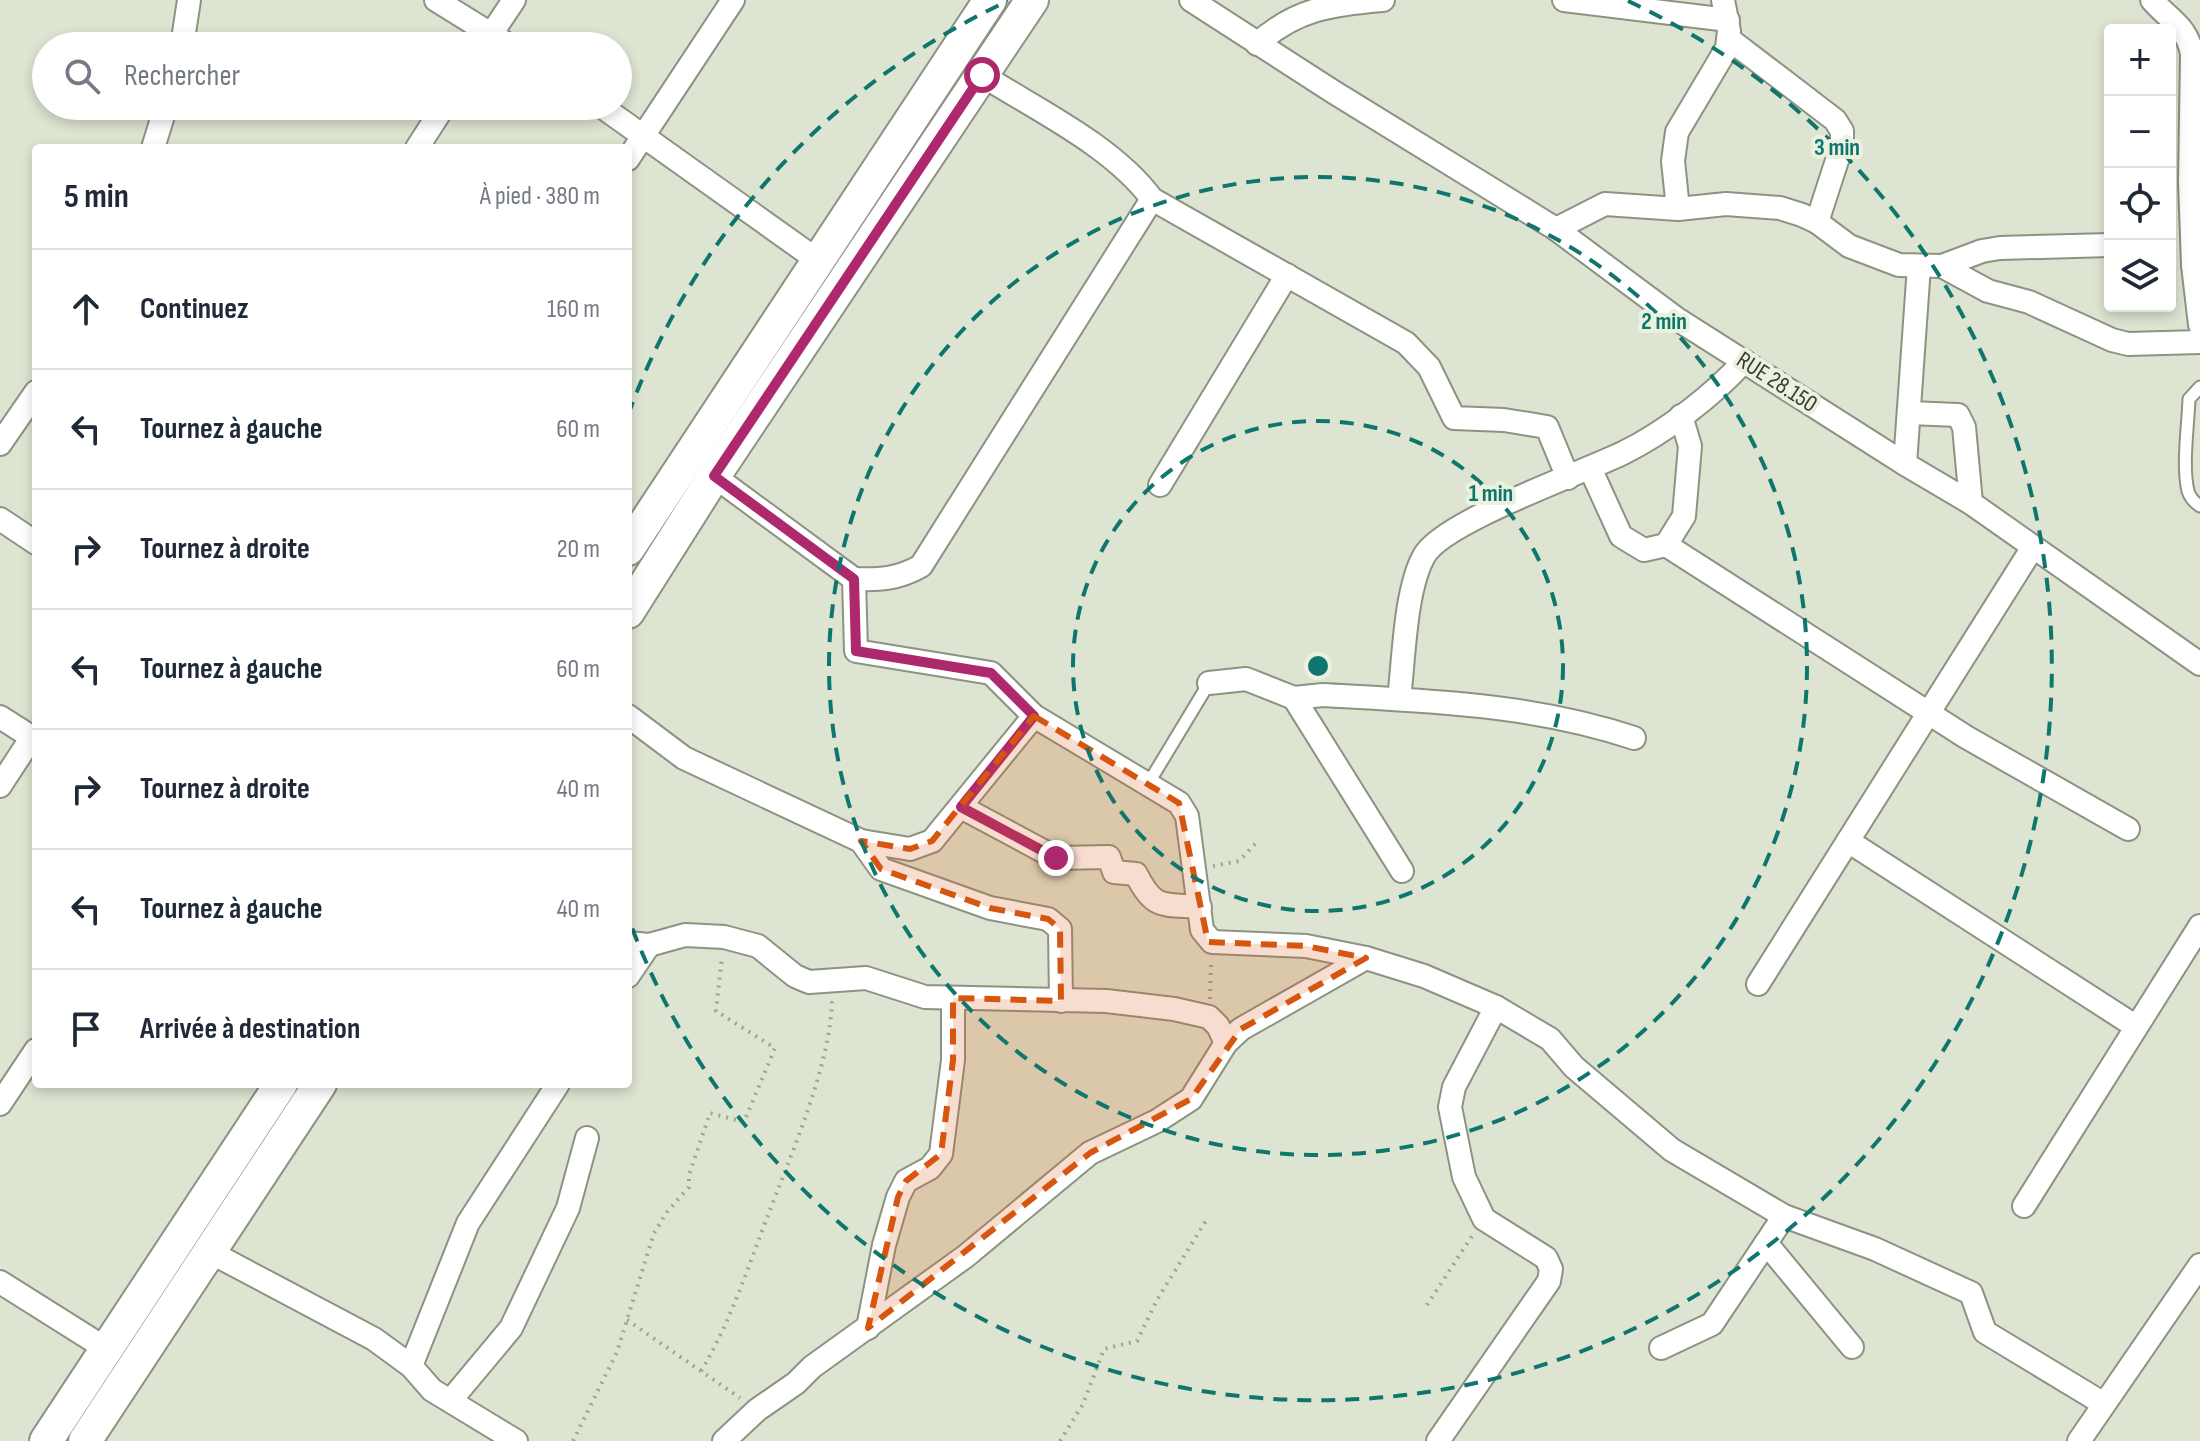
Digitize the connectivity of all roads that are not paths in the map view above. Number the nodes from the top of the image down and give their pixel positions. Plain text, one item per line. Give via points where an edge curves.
1 (189, 0) edge
2 (436, 0) edge
3 (514, 0) edge
4 (733, 0) edge
5 (990, 0) edge
6 (1032, 0) edge
7 (1191, 0) edge
8 (1383, 0) edge
9 (1564, 0) edge
10 (2152, 0) edge
11 (1727, 20) edge
12 (184, 32) edge
13 (481, 32) edge
14 (500, 32) edge
15 (2191, 32) edge
16 (1257, 44) junction
17 (982, 75) junction
18 (162, 120) edge
19 (435, 120) edge
20 (622, 120) edge
21 (644, 134) junction
22 (154, 144) edge
23 (420, 144) edge
24 (632, 153) edge
25 (2195, 180) edge
26 (2176, 196) edge
27 (1152, 199) junction
28 (1678, 209) junction
29 (1817, 222) junction
30 (1556, 229) junction
31 (2104, 245) edge
32 (820, 262) junction
33 (1919, 266) junction
34 (1942, 266) junction
35 (2196, 269) edge
36 (1287, 275) junction
37 (2200, 325) edge
38 (2200, 342) edge
39 (1744, 361) junction
40 (2200, 387) edge
41 (32, 398) edge
42 (1909, 413) junction
43 (1681, 416) junction
44 (0, 444) edge
45 (1905, 464) junction
46 (1590, 468) junction
47 (714, 476) junction
48 (1568, 478) junction
49 (1160, 485) dead end
50 (1971, 503) junction
51 (2200, 506) edge
52 (0, 519) edge
53 (32, 540) edge
54 (632, 543) edge
55 (1666, 545) junction
56 (2033, 547) junction
57 (854, 579) junction
58 (632, 606) edge
59 (2200, 664) edge
60 (1209, 683) joint
61 (1294, 698) junction
62 (1399, 699) junction
63 (1929, 713) junction
64 (1034, 716) junction
65 (0, 717) edge
66 (632, 719) edge
67 (32, 738) edge
68 (1634, 738) dead end
69 (32, 742) edge
70 (1148, 784) junction
71 (0, 786) edge
72 (961, 807) junction
73 (2128, 829) dead end
74 (861, 841) junction
75 (1848, 841) junction
76 (1402, 871) dead end
77 (1200, 907) junction
78 (2200, 926) edge
79 (638, 944) edge
80 (1366, 958) junction
81 (632, 963) edge
82 (1758, 984) dead end
83 (953, 998) junction
84 (1061, 1001) junction
85 (1496, 1007) junction
86 (2135, 1026) junction
87 (1226, 1043) junction
88 (32, 1056) edge
89 (278, 1088) edge
90 (317, 1088) edge
91 (555, 1088) edge
92 (0, 1104) edge
93 (587, 1138) dead end
94 (2024, 1206) dead end
95 (1784, 1216) junction
96 (1766, 1243) junction
97 (210, 1252) junction
98 (2200, 1265) edge
99 (0, 1282) edge
100 (868, 1328) junction
101 (1852, 1347) dead end
102 (1661, 1348) dead end
103 (108, 1350) junction
104 (411, 1366) junction
105 (451, 1400) junction
106 (2104, 1404) junction
107 (46, 1441) edge
108 (85, 1441) edge
109 (516, 1441) edge
110 (724, 1441) edge
111 (1438, 1441) edge
112 (2079, 1441) edge

1 - 12 street
2 - 13 street
3 - 14 street
4 - 21 street
5 - 32 main road
6 - 17 main road
7 - 16 street, RUE 28.150
8 - 16 street via 1307,12 1279,24
9 - 11 street
10 - 15 street
11 - 28 street via 1720,61 1677,132 1673,161
11 - 29 street via 1840,126 1842,145
15 - 25 street
16 - 30 street, RUE 28.150
17 - 27 street via 1115,159
17 - 47 main road
18 - 22 street
19 - 23 street
20 - 21 street
21 - 24 street
21 - 32 street
25 - 26 street
25 - 35 street
27 - 36 street
27 - 57 street via 921,566 886,580
28 - 29 street via 1726,204 1780,208
28 - 30 street via 1605,204
29 - 33 street via 1849,246 1899,265
30 - 39 street, RUE 28.150 via 1677,319
31 - 34 street via 2000,248
32 - 54 main road
33 - 34 street
33 - 42 street
34 - 38 street via 1988,291 2029,302 2112,340
35 - 37 street
36 - 48 street via 1406,343 1429,367 1454,418 1547,427
36 - 49 street
39 - 43 street via 1710,396
39 - 45 street, RUE 28.150
40 - 51 lane via 2189,399 2187,474 2188,491
41 - 44 street
42 - 45 street
42 - 50 street via 1958,415 1964,427
43 - 46 street via 1627,452
43 - 55 street via 1690,446 1684,516
45 - 50 street, RUE 28.150
46 - 48 street
46 - 55 street via 1621,536 1644,550
47 - 57 street
47 - 58 main road
48 - 62 street via 1434,541 1414,577
50 - 56 street, RUE 28.150
52 - 53 street
55 - 63 street
56 - 59 street, RUE 28.150
56 - 63 street
57 - 64 street via 856,651 991,673
60 - 61 street via 1246,679
60 - 70 lane
61 - 62 street
61 - 76 street
62 - 68 street via 1520,710 1582,721
63 - 73 street
63 - 75 street
64 - 70 street
64 - 72 street
65 - 67 street
66 - 74 street via 684,758
69 - 71 street
70 - 77 street via 1179,803 1187,816
72 - 74 street via 932,841 910,849
72 - 77 street via 1056,858 1109,857 1114,872 1136,874 1158,903
74 - 84 street via 881,869 990,908 1048,919 1060,929
75 - 82 street
75 - 86 street
77 - 80 street via 1202,930 1212,942 1306,946
78 - 86 street
79 - 81 street
79 - 83 street via 685,935 724,937 758,946 809,982 866,978 925,997
80 - 85 street
80 - 87 street via 1241,1029
83 - 84 street
83 - 100 street via 953,1060 941,1154 930,1168 906,1181 898,1197
84 - 87 street via 1120,1003 1209,1017
85 - 95 street via 1550,1039 1574,1067 1672,1150
85 - 111 street via 1454,1087 1450,1107 1464,1177 1484,1219 1546,1258 1551,1269 1549,1281
86 - 94 street
87 - 100 street via 1191,1099 1090,1153 966,1256
88 - 92 street
89 - 103 main road
90 - 97 main road
91 - 104 street via 456,1246
93 - 105 street via 568,1208 511,1328
95 - 96 street
95 - 106 street via 1875,1249 1971,1293 1985,1332
96 - 101 street
96 - 102 street via 1712,1324
97 - 104 street via 374,1339
97 - 108 main road
98 - 106 street
99 - 103 street
100 - 110 street via 757,1410
103 - 107 main road
104 - 105 street via 432,1390
105 - 109 street
106 - 112 street

